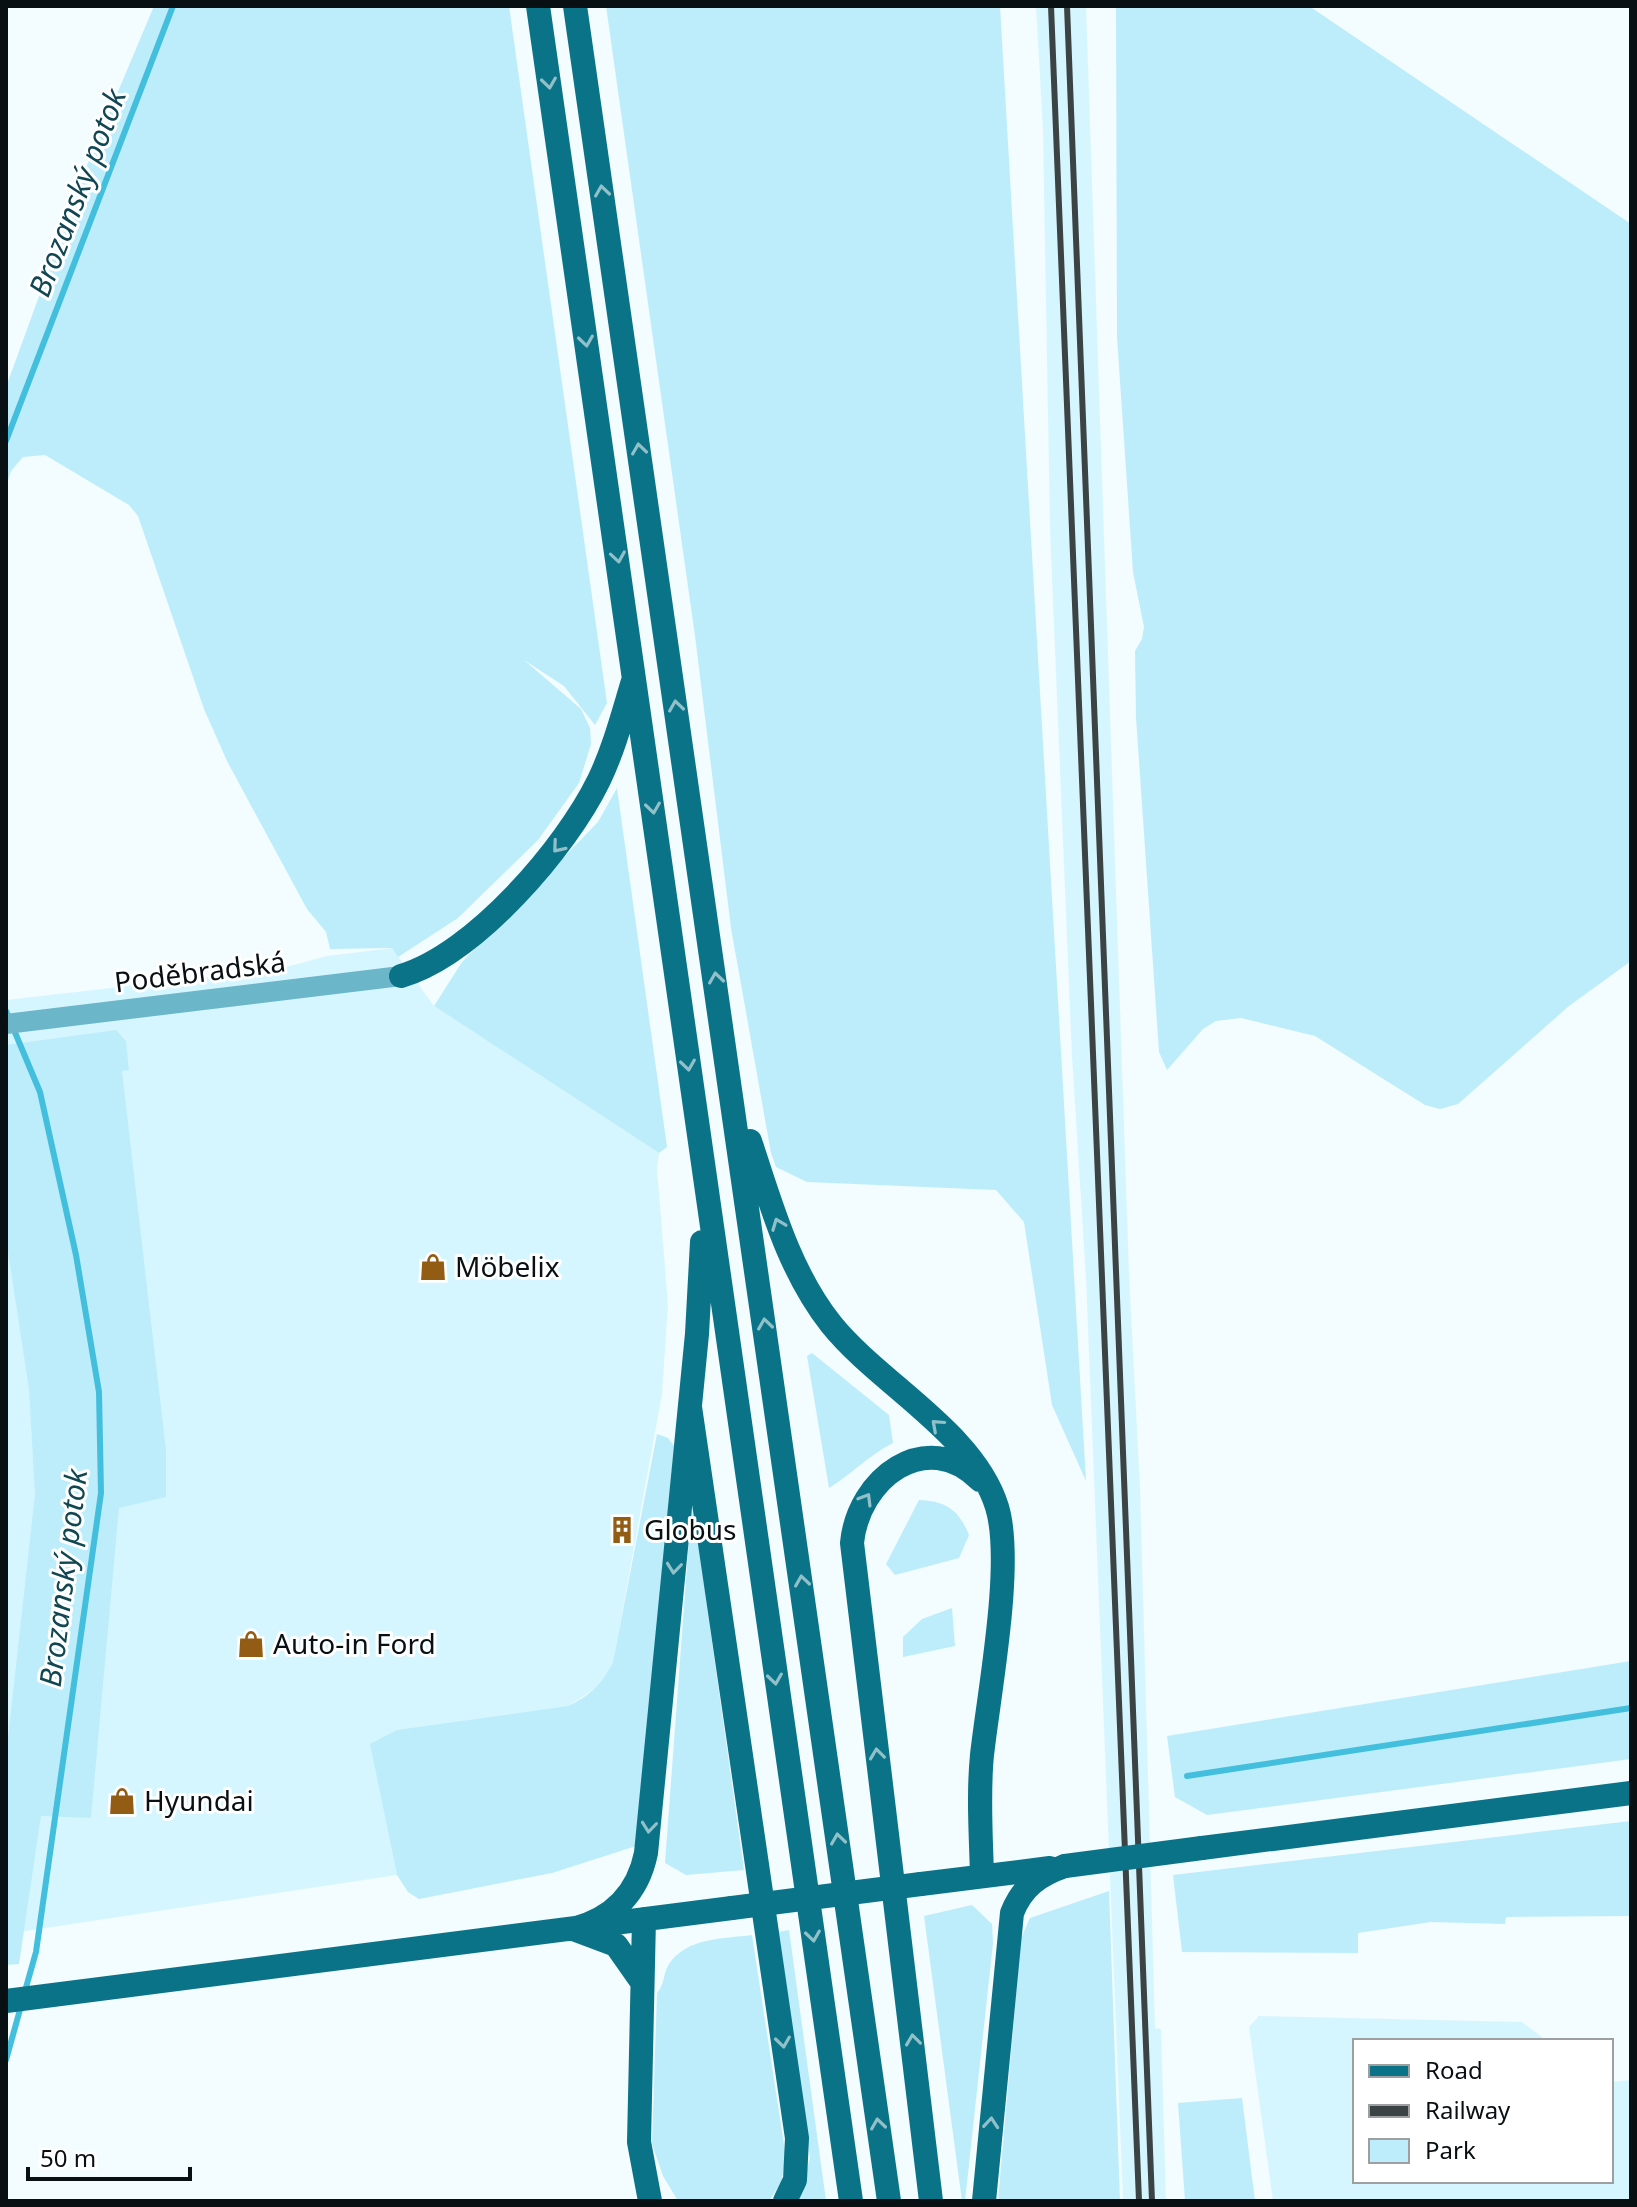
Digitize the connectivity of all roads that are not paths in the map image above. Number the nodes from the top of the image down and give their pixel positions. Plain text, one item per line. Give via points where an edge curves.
1 (538, 6) edge
2 (575, 6) edge
3 (635, 675) junction
4 (401, 976) joint
5 (6, 1024) edge
6 (731, 1083) junction
7 (704, 1180) junction
8 (690, 1407) junction
9 (998, 1510) junction
10 (1631, 1793) edge
11 (1065, 1866) junction
12 (982, 1876) junction
13 (644, 1919) junction
14 (573, 1929) junction
15 (642, 1982) junction
16 (6, 2001) edge
17 (649, 2195) edge
18 (785, 2201) edge
19 (851, 2201) edge
20 (889, 2201) edge
21 (931, 2201) edge
22 (984, 2201) edge

1 -> 3 main road
6 -> 2 main road
3 -> 4 main road via 601,776 559,847 461,943
3 -> 7 main road
4 - 5 street, Poděbradská
9 -> 6 main road via 987,1482 966,1453 846,1342 815,1301 781,1232
20 -> 6 main road
7 - 8 main road
7 -> 19 main road
8 -> 14 main road via 644,1862 633,1890 617,1907
8 -> 18 main road via 797,2138 795,2180
9 - 12 main road via 1003,1554 982,1760
21 -> 9 main road via 853,1528 864,1499 883,1476 921,1460 950,1462 971,1473
10 - 11 main road, bridge
11 - 12 main road
22 -> 11 main road via 1012,1913 1032,1882
12 - 13 main road, bridge
13 - 14 main road
13 - 15 main road
14 - 15 main road via 616,1945
14 - 16 main road
15 - 17 main road via 639,2142

